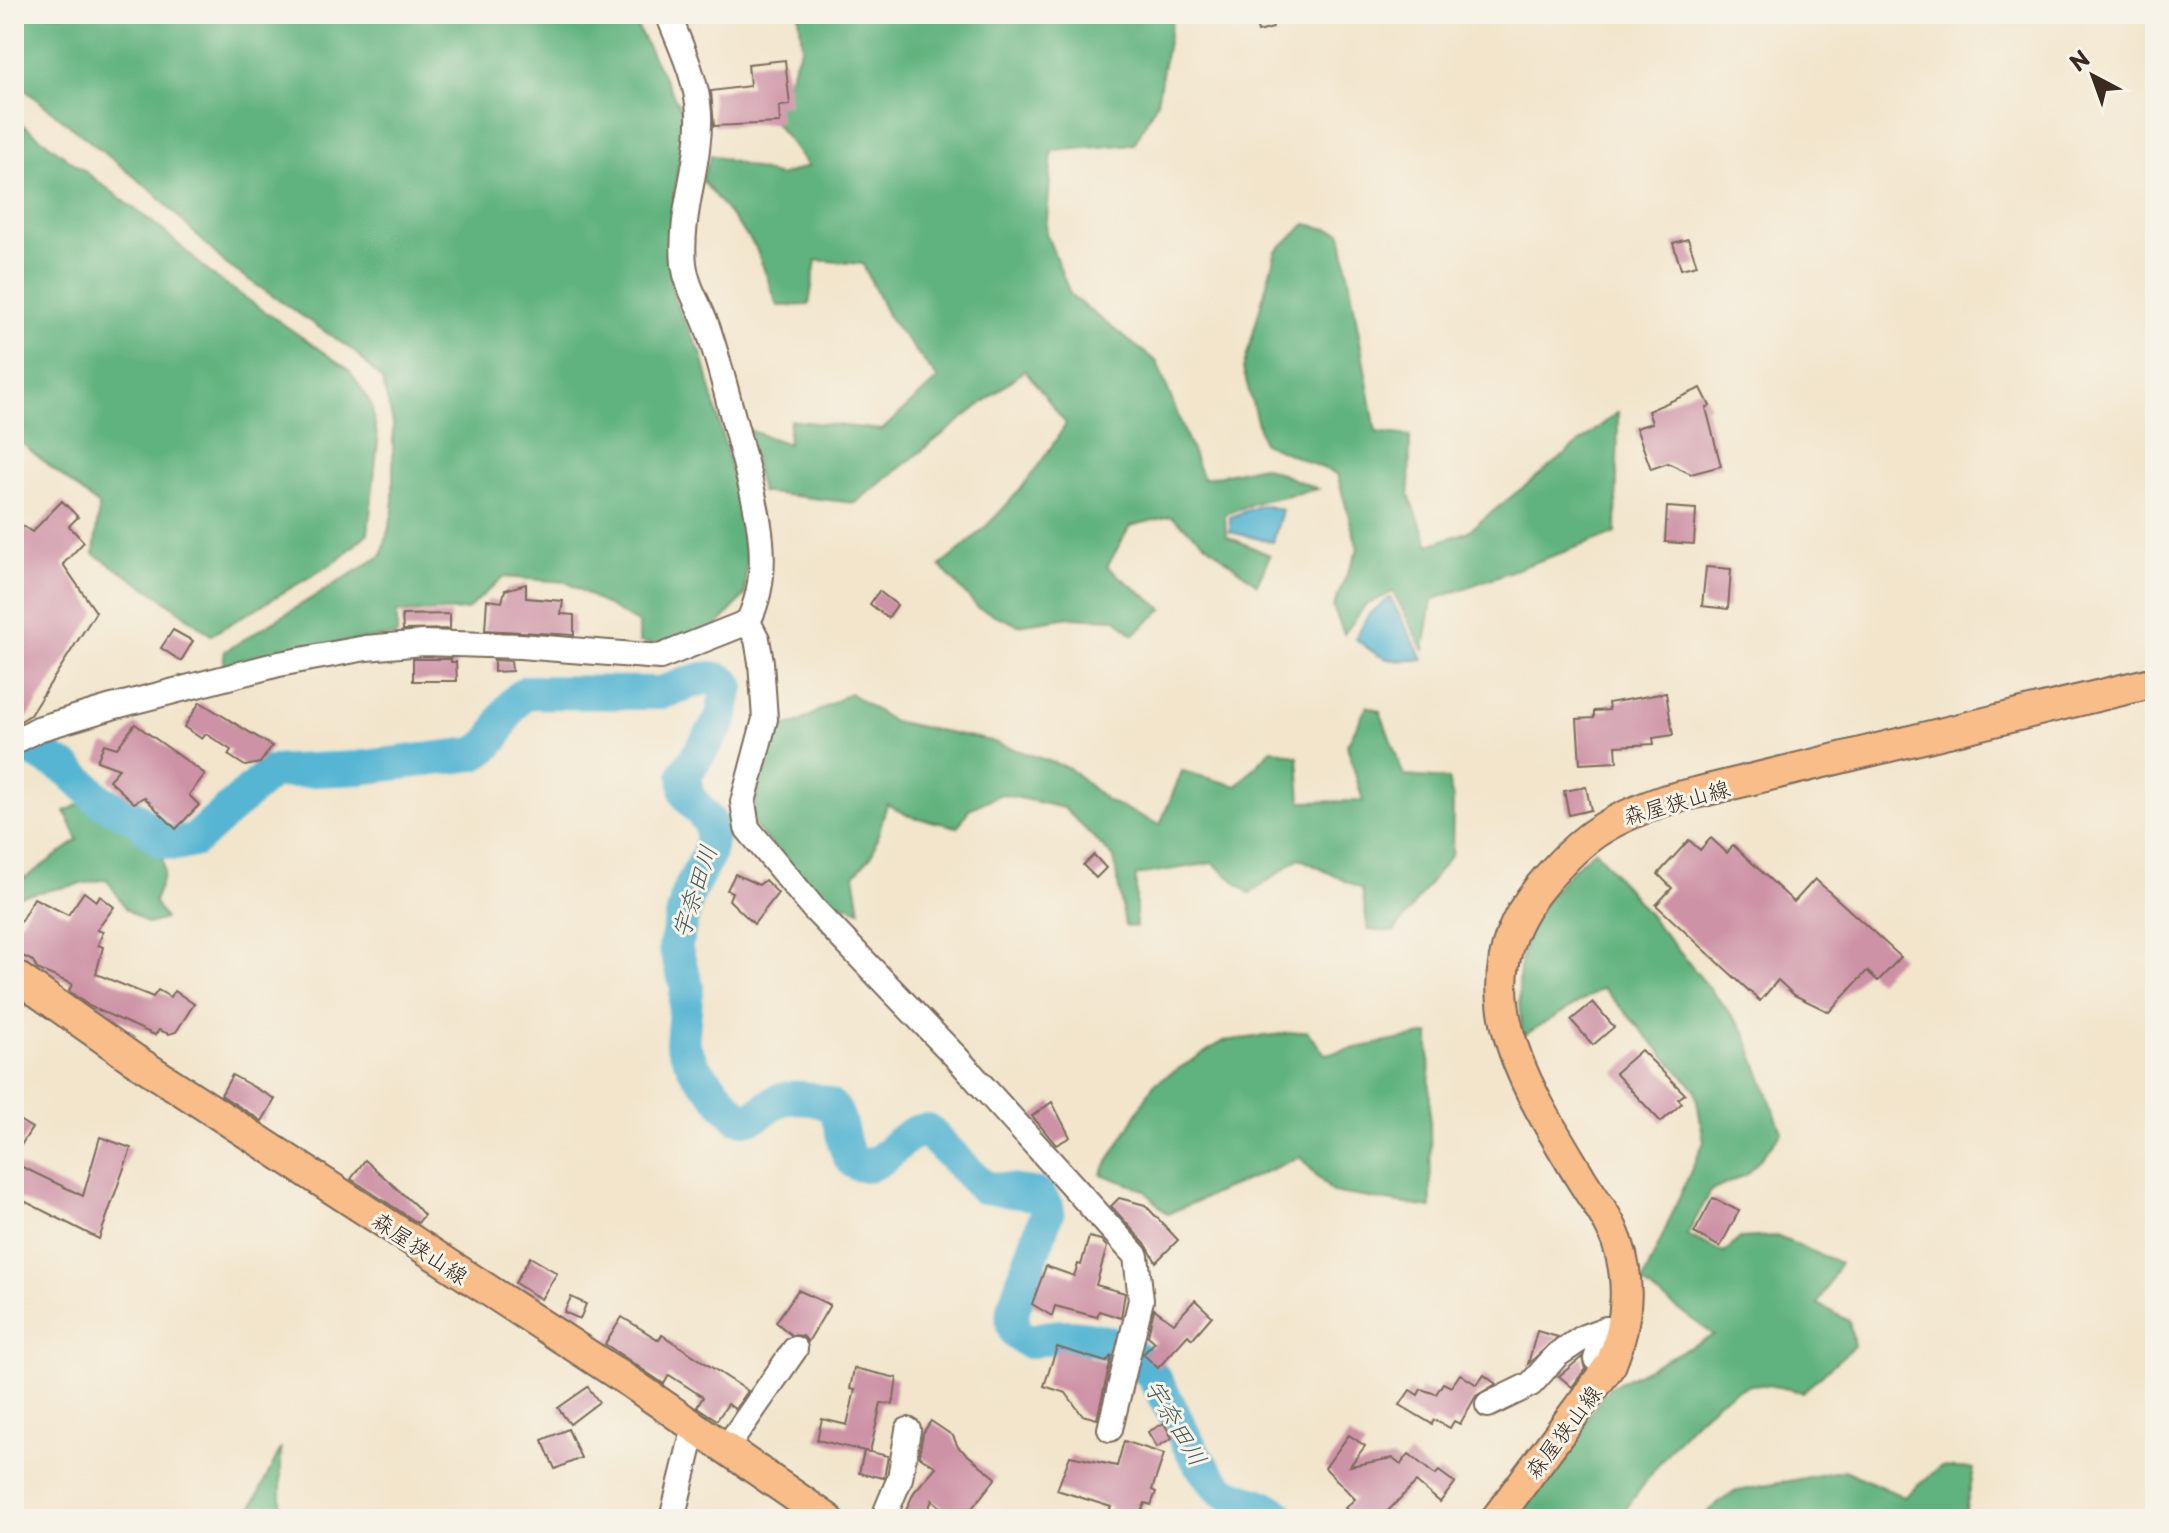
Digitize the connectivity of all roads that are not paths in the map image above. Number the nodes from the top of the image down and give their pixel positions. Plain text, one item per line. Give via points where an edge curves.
1 (668, 14) edge
2 (748, 622) junction
3 (2155, 682) edge
4 (21, 737) edge
5 (14, 975) edge
6 (795, 1349) dead end
7 (1609, 1368) junction
8 (1488, 1405) dead end
9 (695, 1425) junction
10 (1110, 1429) dead end
11 (908, 1430) dead end
12 (727, 1447) junction
13 (672, 1519) edge
14 (828, 1519) edge
15 (883, 1519) edge
16 (1496, 1519) edge

1 - 2 street via 694,83 699,116 686,207 689,290 709,329 759,519 762,562
2 - 4 street via 660,657 450,643 366,648 279,664 112,707
2 - 10 street via 757,639 765,719 743,802 747,828 814,909 1136,1256 1141,1300
3 - 7 main road, 森屋狭山線 via 1638,809 1606,823 1582,842 1534,894 1507,949 1504,1014 1522,1078 1612,1228 1619,1249 1627,1294 1625,1324
5 - 9 main road, 森屋狭山線
6 - 12 street
7 - 8 street via 1596,1359 1606,1329 1557,1355 1531,1384
7 - 16 main road, 森屋狭山線
9 - 12 main road, 森屋狭山線
9 - 13 street
11 - 15 street via 900,1478
12 - 14 main road, 森屋狭山線

